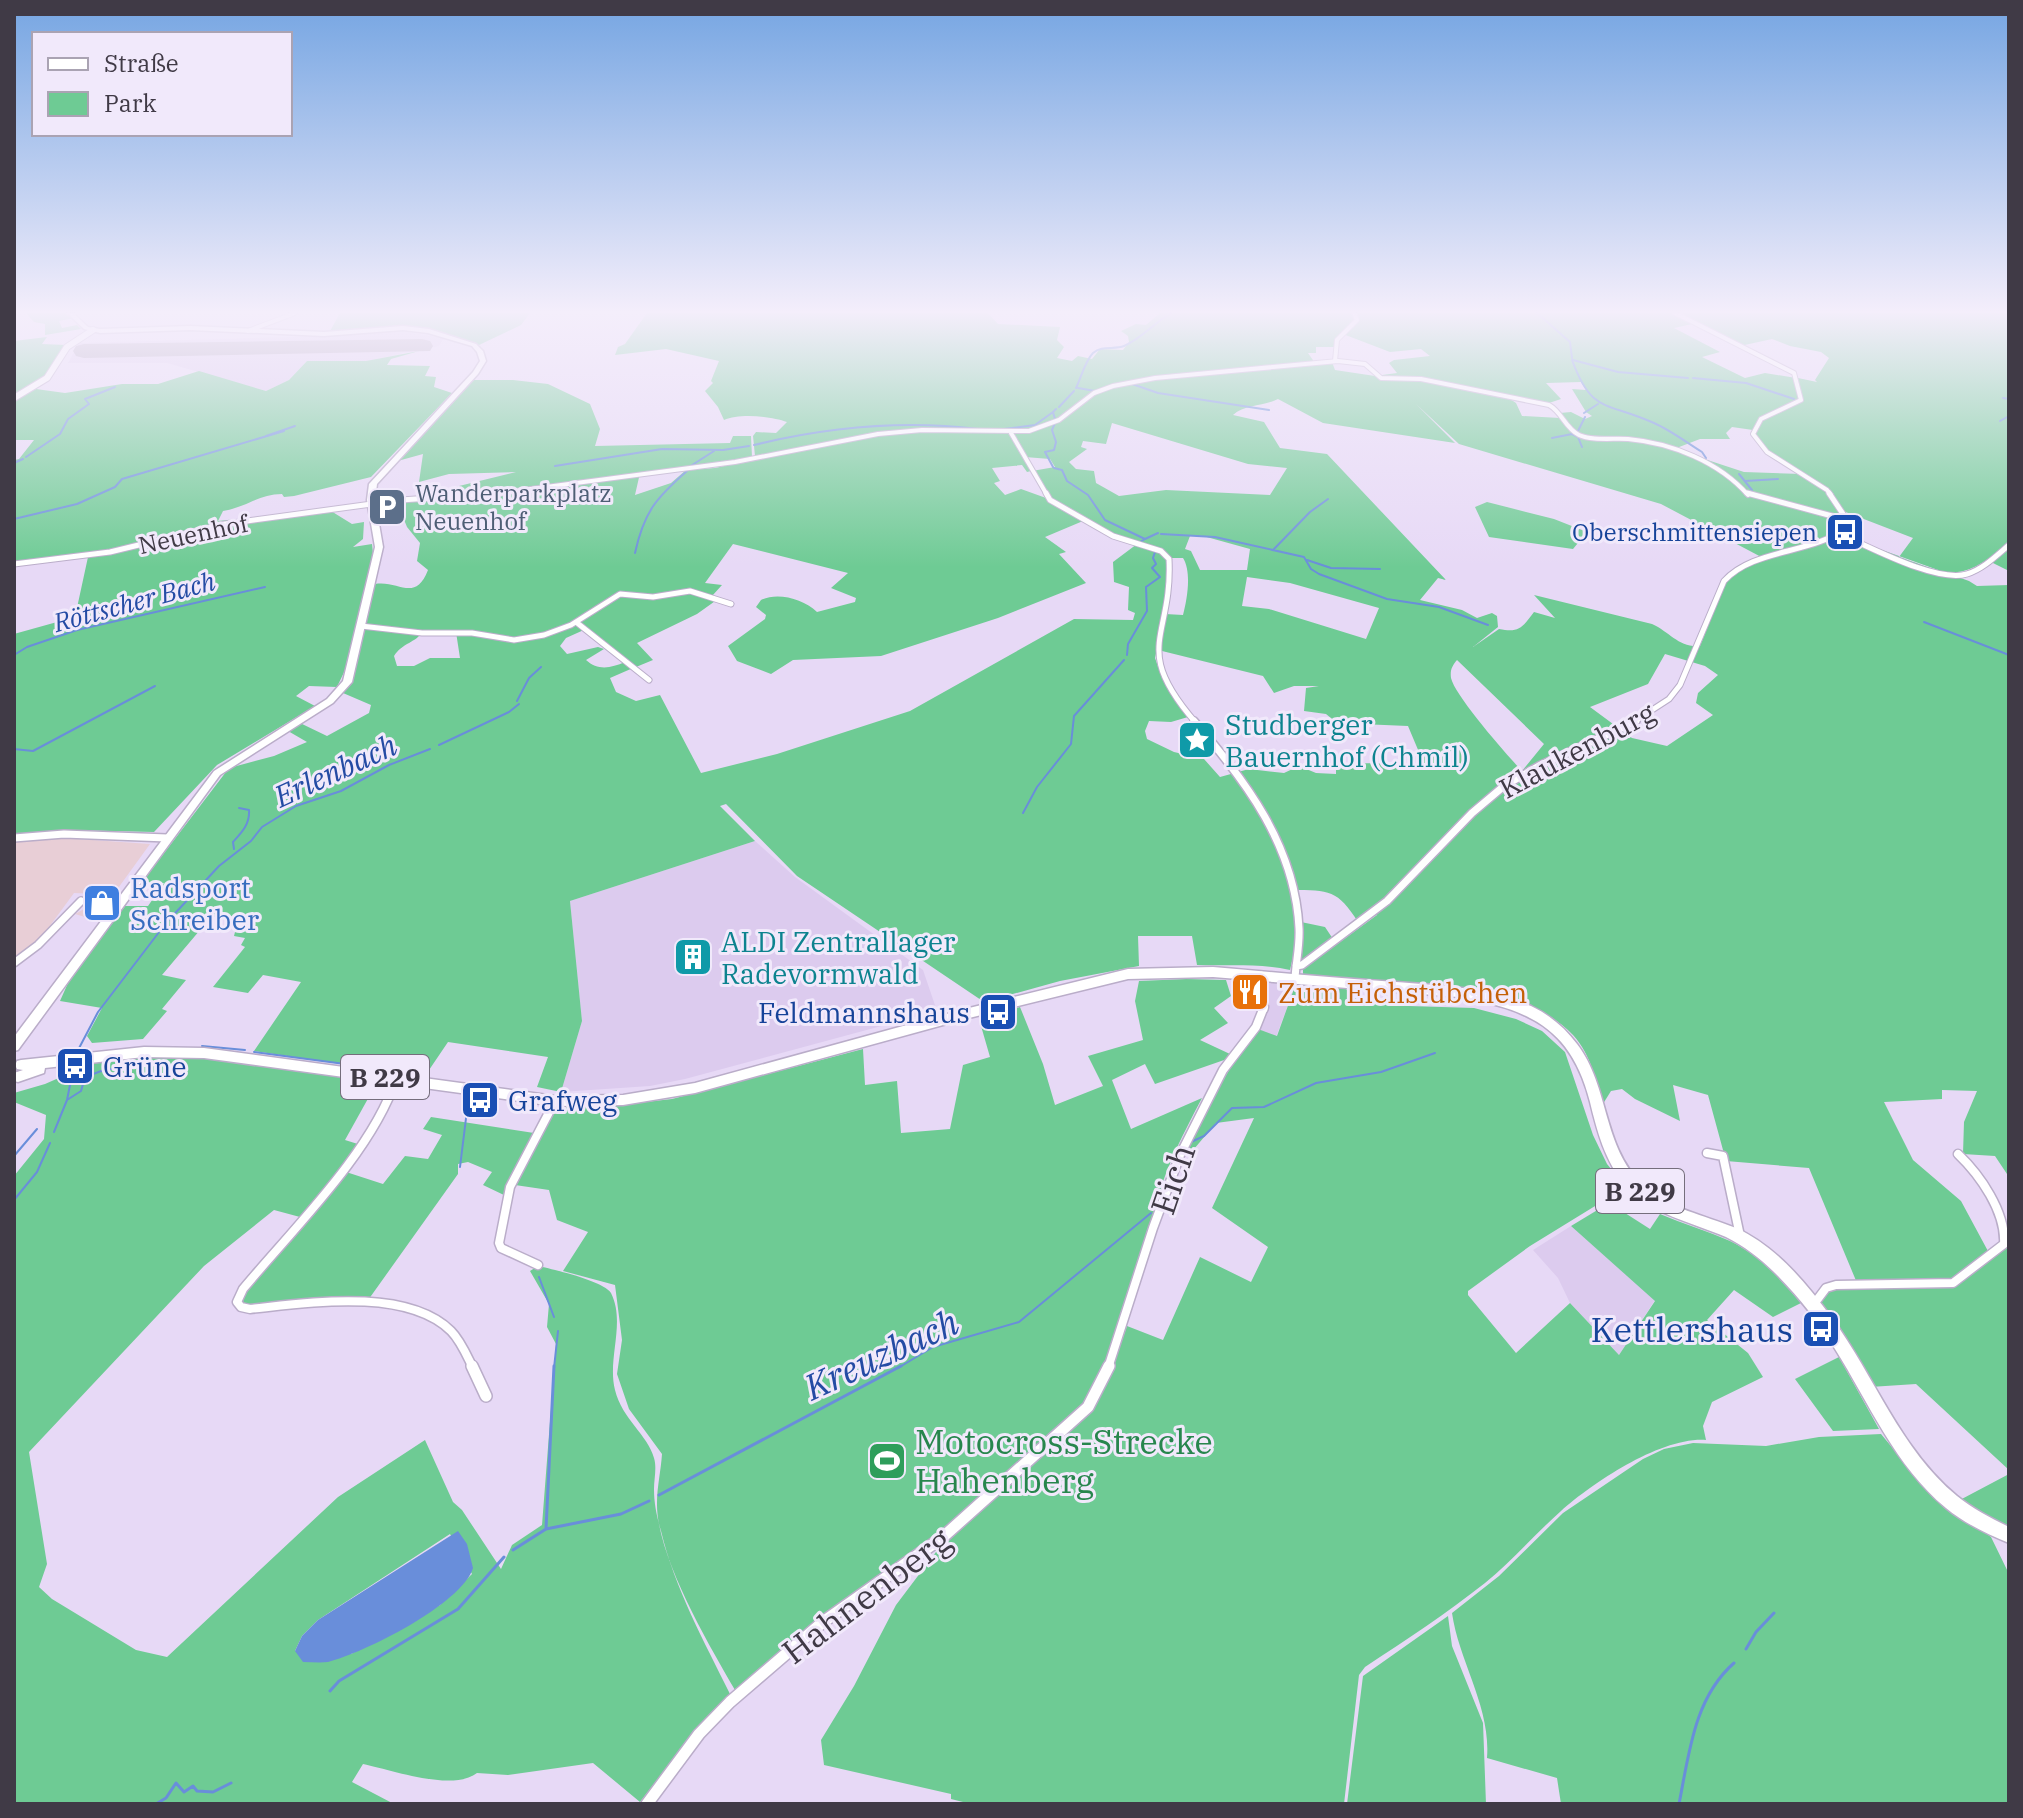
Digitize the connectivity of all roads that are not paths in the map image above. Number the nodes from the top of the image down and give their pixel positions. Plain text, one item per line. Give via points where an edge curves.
1 (451, 398) edge
2 (1088, 398) edge
3 (1517, 398) edge
4 (1801, 398) edge
5 (1011, 433) junction
6 (371, 503) junction
7 (1847, 520) junction
8 (1840, 534) junction
9 (2009, 545) edge
10 (14, 564) edge
11 (731, 604) dead end
12 (576, 622) junction
13 (361, 626) junction
14 (649, 680) dead end
15 (14, 838) edge
16 (167, 838) junction
17 (81, 901) dead end
18 (14, 963) edge
19 (1296, 972) junction
20 (1261, 975) junction
21 (18, 1041) edge
22 (17, 1070) edge
23 (396, 1079) junction
24 (555, 1101) junction
25 (1707, 1153) dead end
26 (1958, 1154) dead end
27 (1740, 1238) junction
28 (538, 1265) dead end
29 (1813, 1305) junction
30 (486, 1396) dead end
31 (1096, 1396) joint
32 (2009, 1535) edge
33 (647, 1804) edge

1 - 6 main road via 377,477
2 - 5 street, Neuenhof via 1059,420
3 - 7 street via 1554,407 1574,433 1677,450 1720,470 1751,497
4 - 7 street via 1761,419 1752,431 1764,450 1827,490
5 - 6 street, Neuenhof via 922,430 864,436 687,469 472,497
5 - 19 street via 1046,496 1104,531 1161,551 1170,561 1156,656 1189,717 1280,838 1299,922
6 - 10 street, Neuenhof via 225,524 110,552
6 - 13 main road via 379,547
7 - 8 street via 1848,528
8 - 9 street via 1958,575 1976,570
8 - 19 street, Klaukenburg via 1795,553 1743,563 1727,577 1670,698 1497,790 1383,905
11 - 12 street via 690,591 653,597 620,594
12 - 13 street via 514,640
12 - 14 street
13 - 16 main road via 347,682 339,692 217,773
15 - 16 street
16 - 21 main road
17 - 18 street
19 - 20 main road, B 229
19 - 27 main road, B 229 via 1469,994 1548,1022 1580,1054 1605,1138 1632,1184 1666,1209
20 - 24 main road, B 229 via 1155,971 1108,977 751,1074 640,1098
20 - 31 street, Eich via 1263,1020 1231,1056 1179,1151
21 - 22 main road
22 - 23 main road, B 229 via 128,1053 182,1052
23 - 24 main road, B 229
23 - 30 street via 365,1142 237,1302 250,1309 304,1303 377,1305 431,1316 463,1348
24 - 28 street via 510,1187 499,1243
25 - 27 street via 1723,1156
26 - 29 street via 1972,1166 1996,1211 2006,1233 2004,1244 1953,1283 1836,1285 1826,1288
27 - 29 main road, B 229 via 1774,1263
29 - 32 main road, B 229 via 1895,1439 1935,1486 1974,1518
31 - 33 street, Hahnenberg via 943,1537 823,1622 730,1702

